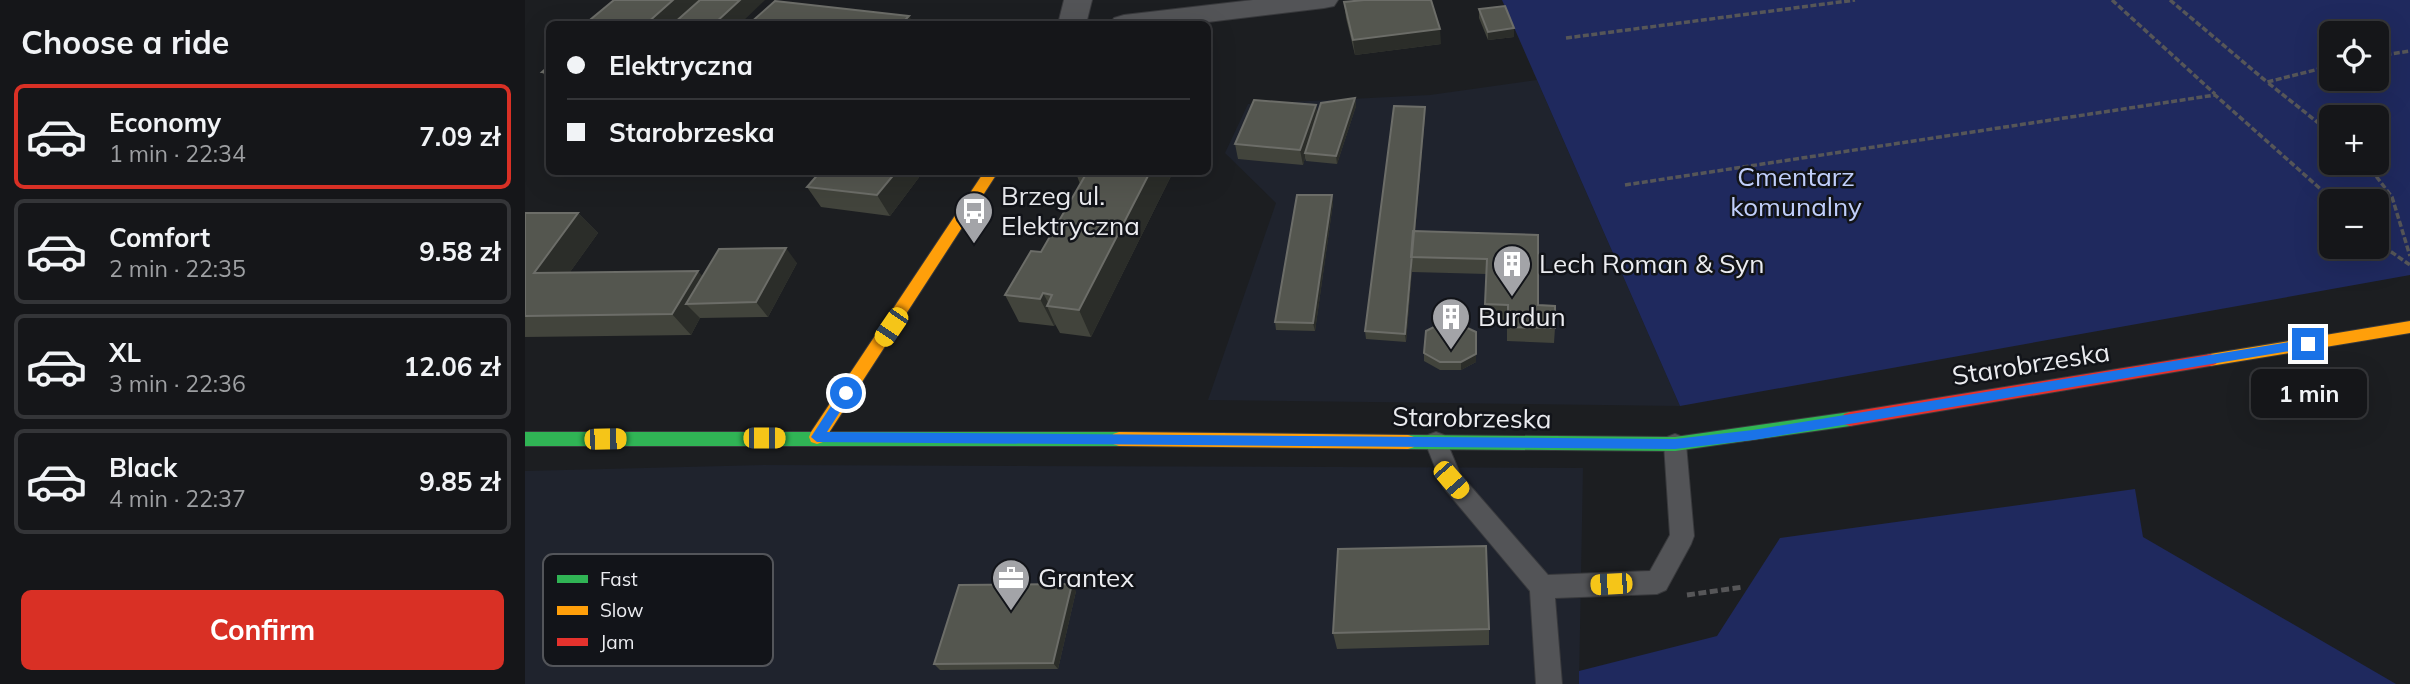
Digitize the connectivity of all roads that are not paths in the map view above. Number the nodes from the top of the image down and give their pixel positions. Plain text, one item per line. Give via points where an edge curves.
1 (1078, 0) edge
2 (1324, 0) edge
3 (1073, 21) edge
4 (1149, 21) edge
5 (989, 175) edge
6 (2410, 327) edge
7 (817, 437) junction
8 (525, 439) edge
9 (1436, 442) junction
10 (1675, 444) junction
11 (1542, 587) junction
12 (1549, 684) edge

1 - 3 street
2 - 4 street
5 - 7 street
6 - 10 street, Starobrzeska
7 - 8 street, Starobrzeska
7 - 9 street, Starobrzeska
9 - 10 street, Starobrzeska
9 - 11 lane via 1451,480
10 - 11 lane via 1682,536 1657,582
11 - 12 lane

